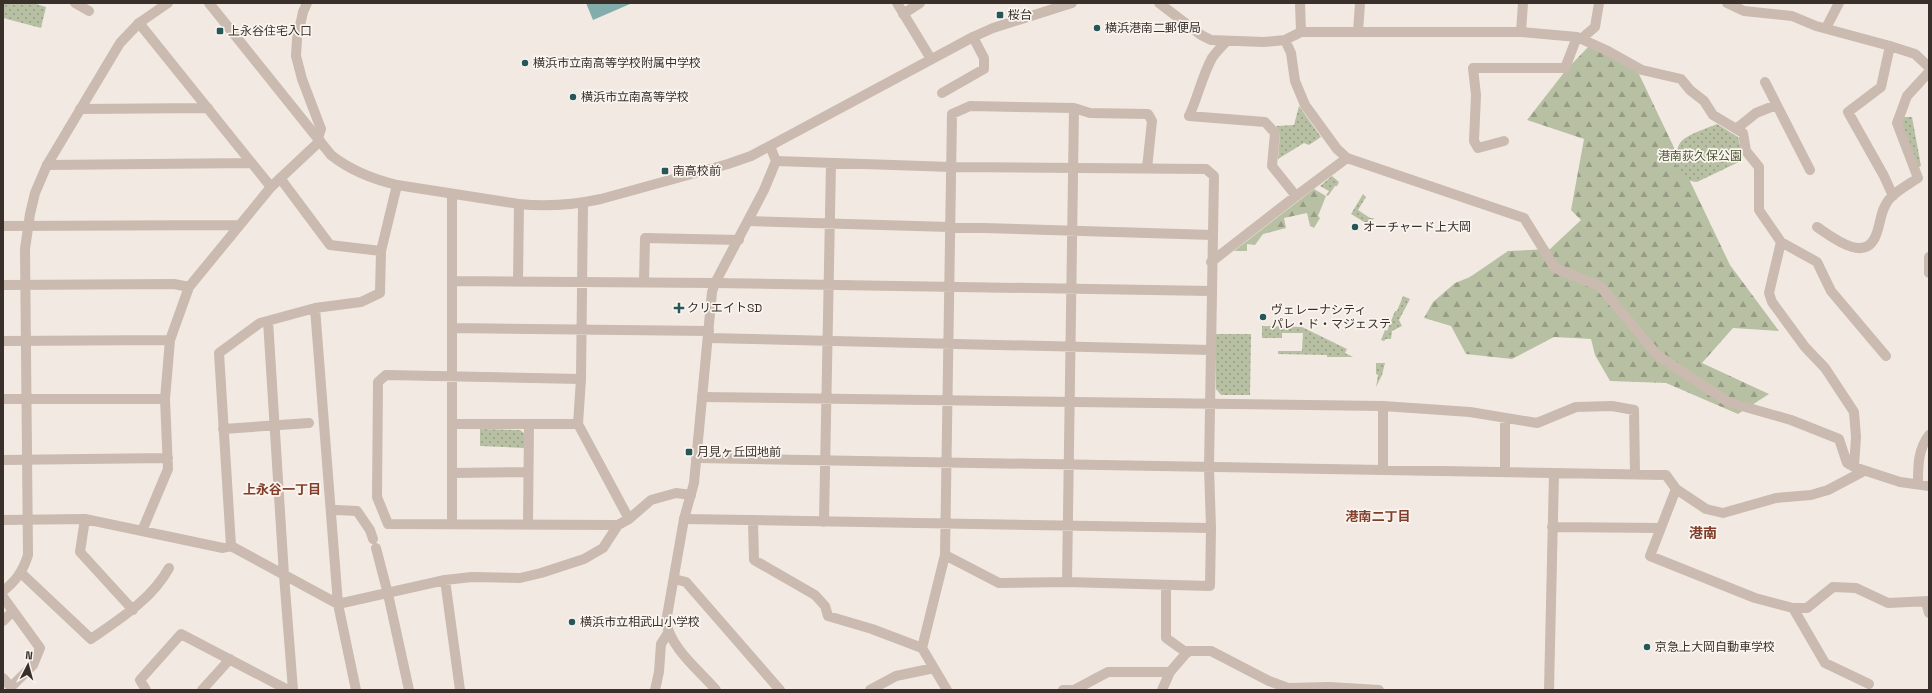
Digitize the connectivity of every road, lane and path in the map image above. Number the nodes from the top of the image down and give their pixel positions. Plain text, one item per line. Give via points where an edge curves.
1 (75, 3) edge
2 (168, 3) edge
3 (209, 3) edge
4 (897, 3) edge
5 (920, 3) edge
6 (1072, 3) edge
7 (1160, 3) edge
8 (1300, 3) edge
9 (1360, 3) edge
10 (1523, 3) edge
11 (1599, 3) edge
12 (1727, 3) edge
13 (1839, 3) edge
14 (304, 5) edge
15 (1059, 5) edge
16 (89, 11) dead end
17 (903, 14) junction
18 (139, 23) junction
19 (1826, 28) junction
20 (1301, 32) junction
21 (1358, 32) junction
22 (1521, 32) junction
23 (973, 37) junction
24 (1579, 38) junction
25 (1285, 40) junction
26 (1227, 41) junction
27 (1890, 46) junction
28 (931, 59) junction
29 (1929, 67) edge
30 (1929, 72) edge
31 (1765, 82) dead end
32 (942, 94) dead end
33 (1776, 105) junction
34 (80, 108) junction
35 (208, 108) junction
36 (1074, 108) junction
37 (1736, 129) junction
38 (319, 140) junction
39 (1504, 141) dead end
40 (770, 146) junction
41 (1347, 158) junction
42 (776, 161) junction
43 (252, 163) junction
44 (831, 163) junction
45 (47, 165) junction
46 (951, 167) junction
47 (1073, 167) junction
48 (1147, 168) junction
49 (1810, 170) dead end
50 (280, 178) junction
51 (397, 184) junction
52 (271, 187) junction
53 (452, 194) junction
54 (1296, 196) junction
55 (1893, 196) junction
56 (583, 202) junction
57 (519, 204) junction
58 (749, 221) junction
59 (830, 223) junction
60 (239, 225) junction
61 (3, 226) edge
62 (28, 226) junction
63 (950, 227) junction
64 (1817, 227) dead end
65 (1072, 231) junction
66 (1213, 235) junction
67 (739, 240) junction
68 (1781, 242) junction
69 (381, 251) junction
70 (1929, 257) edge
71 (1212, 262) junction
72 (1929, 273) edge
73 (452, 281) junction
74 (518, 281) junction
75 (582, 282) junction
76 (644, 282) junction
77 (715, 283) junction
78 (3, 285) edge
79 (25, 285) junction
80 (829, 285) junction
81 (949, 286) junction
82 (189, 287) junction
83 (1071, 289) junction
84 (1211, 291) junction
85 (315, 308) junction
86 (268, 321) junction
87 (452, 328) junction
88 (582, 330) junction
89 (708, 335) junction
90 (170, 340) junction
91 (3, 341) edge
92 (26, 341) junction
93 (828, 341) junction
94 (948, 344) junction
95 (1070, 346) junction
96 (1211, 350) junction
97 (1886, 356) dead end
98 (452, 376) junction
99 (581, 379) junction
100 (702, 397) junction
101 (26, 398) junction
102 (3, 399) edge
103 (165, 399) junction
104 (826, 399) junction
105 (947, 401) junction
106 (1210, 403) junction
107 (1070, 404) junction
108 (1383, 406) junction
109 (1505, 418) junction
110 (308, 424) dead end
111 (452, 424) junction
112 (529, 424) junction
113 (578, 424) junction
114 (275, 425) junction
115 (223, 429) junction
116 (1929, 435) edge
117 (168, 458) junction
118 (697, 458) junction
119 (3, 460) edge
120 (28, 460) junction
121 (825, 460) junction
122 (946, 462) junction
123 (1069, 464) junction
124 (1209, 467) junction
125 (1854, 467) junction
126 (1383, 470) junction
127 (1864, 471) junction
128 (528, 472) junction
129 (1505, 472) junction
130 (1554, 472) junction
131 (452, 473) junction
132 (1635, 474) junction
133 (1918, 483) junction
134 (1929, 486) edge
135 (1676, 489) junction
136 (691, 495) junction
137 (333, 510) junction
138 (84, 519) junction
139 (629, 519) junction
140 (684, 519) junction
141 (3, 520) edge
142 (28, 520) junction
143 (753, 520) junction
144 (824, 522) junction
145 (945, 523) junction
146 (452, 524) junction
147 (528, 525) junction
148 (618, 525) junction
149 (1068, 525) junction
150 (1552, 527) junction
151 (1211, 528) junction
152 (1662, 528) junction
153 (142, 531) junction
154 (231, 546) junction
155 (945, 555) junction
156 (169, 568) dead end
157 (21, 573) junction
158 (284, 575) junction
159 (674, 579) junction
160 (445, 580) junction
161 (1067, 582) junction
162 (1166, 585) junction
163 (3, 591) edge
164 (388, 594) junction
165 (3, 597) edge
166 (1927, 602) edge
167 (338, 604) junction
168 (1793, 608) junction
169 (133, 610) junction
170 (13, 611) junction
171 (1929, 613) edge
172 (3, 621) edge
173 (668, 633) junction
174 (922, 648) junction
175 (1187, 653) junction
176 (230, 659) junction
177 (934, 668) junction
178 (1170, 672) junction
179 (3, 678) edge
180 (1869, 684) dead end
181 (273, 687) edge
182 (9, 689) edge
183 (1078, 689) edge
184 (1343, 689) edge
185 (146, 690) edge
186 (202, 690) edge
187 (288, 690) edge
188 (293, 690) edge
189 (356, 690) edge
190 (409, 690) edge
191 (460, 690) edge
192 (655, 690) edge
193 (716, 690) edge
194 (780, 690) edge
195 (870, 690) edge
196 (947, 690) edge
197 (1063, 690) edge
198 (1162, 690) edge
199 (1379, 690) edge
200 (1549, 690) edge

1 - 16 street
2 - 18 street
3 - 38 street
4 - 17 street
5 - 17 street
6 - 15 street
7 - 26 street via 1201,35 1211,40
8 - 20 street
9 - 21 street
10 - 22 street
11 - 24 street via 1595,27
12 - 19 street via 1744,11 1792,16
13 - 19 street
14 - 38 street via 296,56 321,129
15 - 23 street
17 - 28 street
18 - 34 street via 120,43
18 - 35 street
19 - 27 street
20 - 21 street
20 - 25 street
21 - 22 street
22 - 24 street
23 - 28 street
23 - 32 street via 984,58 984,69
24 - 37 street via 1642,70 1681,79 1704,101 1713,115
24 - 39 street via 1565,68 1473,68 1476,95 1474,141 1478,148
25 - 26 street
25 - 41 street via 1291,54 1295,81 1305,105 1337,149
26 - 54 street via 1213,56 1189,116 1265,122 1275,133 1272,166
27 - 29 street via 1915,54
27 - 55 street via 1881,88 1848,112
28 - 40 street
30 - 55 street via 1907,96 1897,123 1918,178
31 - 33 street
33 - 37 street via 1756,114
33 - 49 street
34 - 35 street
34 - 45 street
35 - 43 street
36 - 46 street via 970,106 952,114
36 - 47 street
36 - 48 street via 1090,113 1148,114 1152,121
37 - 68 street via 1743,132 1746,151 1759,167 1759,210
38 - 50 street
38 - 51 street via 331,155 344,165 377,180
40 - 42 street
40 - 56 street via 728,164 646,188
41 - 54 street
41 - 125 street via 1524,218 1555,268 1600,286 1657,355 1728,402 1791,420 1839,439 1847,463
42 - 44 street
42 - 58 street
43 - 45 street
43 - 52 street
44 - 46 street
44 - 59 street
45 - 62 street via 35,193
46 - 47 street
46 - 63 street
47 - 48 street
47 - 65 street
48 - 66 street via 1206,169 1214,176
50 - 52 street
50 - 69 street via 330,245
51 - 53 street
51 - 69 street
52 - 60 street
53 - 57 street
53 - 73 street
54 - 71 street
55 - 64 street via 1885,204 1876,236 1870,245 1859,248 1841,244
56 - 57 street via 538,206
56 - 75 street
57 - 74 street
58 - 59 street
58 - 67 street
59 - 63 street
59 - 80 street
60 - 62 street
60 - 82 street
61 - 62 street
62 - 79 street
63 - 65 street
63 - 81 street
65 - 66 street
65 - 83 street
66 - 71 street
67 - 76 street via 645,238
67 - 77 street
68 - 97 street via 1817,262 1831,291
68 - 125 street via 1769,293 1772,302 1805,347 1825,368 1854,412
69 - 85 street via 380,292 361,302
70 - 72 street
71 - 84 street
73 - 74 street
73 - 87 street
74 - 75 street
75 - 76 street
75 - 88 street
76 - 77 street
77 - 80 street
77 - 89 street
78 - 79 street
79 - 82 street via 174,284
79 - 92 street
80 - 81 street
80 - 93 street
81 - 83 street
81 - 94 street
82 - 90 street
83 - 84 street
83 - 95 street
84 - 96 street
85 - 86 street
85 - 137 street
86 - 114 street
86 - 115 street via 219,353
87 - 88 street
87 - 98 street
88 - 89 street
88 - 99 street
89 - 93 street
89 - 100 street
90 - 92 street
90 - 103 street
91 - 92 street
92 - 101 street
93 - 94 street
93 - 104 street
94 - 95 street
94 - 105 street
95 - 96 street
95 - 107 street
96 - 106 street
98 - 99 street
98 - 111 street
98 - 146 street via 386,375 378,382 377,497 388,524
99 - 113 street
100 - 104 street
100 - 118 street
101 - 102 street
101 - 103 street
101 - 120 street
103 - 117 street
104 - 105 street
104 - 121 street
105 - 107 street
105 - 122 street
106 - 107 street
106 - 108 street
106 - 124 street
107 - 123 street
108 - 109 street via 1470,412
108 - 126 street
109 - 129 street
109 - 132 street via 1537,423 1576,406 1612,406 1634,410
110 - 114 street
111 - 112 street
111 - 131 street
112 - 113 street
112 - 128 street
113 - 139 street
114 - 115 street
114 - 158 street
115 - 154 street
116 - 133 street via 1918,458
117 - 120 street
117 - 153 street via 168,469
118 - 121 street
118 - 136 street
119 - 120 street
120 - 142 street
121 - 122 street
121 - 144 street
122 - 123 street
122 - 145 street
123 - 124 street
123 - 149 street
124 - 126 street
124 - 151 street
125 - 127 street
126 - 129 street
127 - 133 street via 1900,482
127 - 135 street via 1811,496 1776,498 1723,513 1706,509
128 - 131 street
128 - 147 street
129 - 130 street
130 - 132 street
130 - 150 street
131 - 146 street
132 - 135 street via 1666,475
133 - 134 street
135 - 152 street
136 - 139 street via 676,493 651,500
136 - 140 street
137 - 164 street via 357,511 370,530
137 - 167 street
138 - 142 street
138 - 153 street
138 - 169 street via 80,552
139 - 148 street
140 - 143 street
140 - 159 street
141 - 142 street
142 - 157 street via 28,555
143 - 144 street
143 - 174 street via 754,560 815,595 825,606 828,616
144 - 145 street
145 - 149 street
145 - 155 street
146 - 147 street
147 - 148 street
148 - 160 street via 604,548 584,559 541,573 520,578 472,577
149 - 151 street
149 - 161 street
150 - 152 street
150 - 200 street
151 - 162 street via 1210,586
152 - 168 street via 1650,556 1755,598
153 - 154 street via 177,542 224,548
154 - 158 street
155 - 161 street via 998,583
155 - 174 street
156 - 169 street via 162,580
157 - 163 street
157 - 169 street via 91,639
158 - 167 street
158 - 188 street
159 - 173 street via 666,622
159 - 194 street via 686,582
160 - 164 street
160 - 191 street
161 - 162 street
162 - 175 street via 1166,638
164 - 167 street
164 - 190 street
165 - 170 street
166 - 168 street via 1888,604 1856,588 1833,587 1807,608
166 - 171 street
167 - 189 street
168 - 180 street via 1826,663
170 - 172 street
170 - 182 street via 40,648 33,665
173 - 192 street via 662,644
173 - 193 street
174 - 177 street
175 - 178 street
175 - 184 street via 1211,651 1288,688
176 - 181 street
176 - 185 street via 181,634 140,680
176 - 186 street
177 - 195 street via 896,676
177 - 196 street
178 - 183 street via 1108,672
178 - 198 street
179 - 182 street
181 - 187 street
183 - 197 street
184 - 199 street

